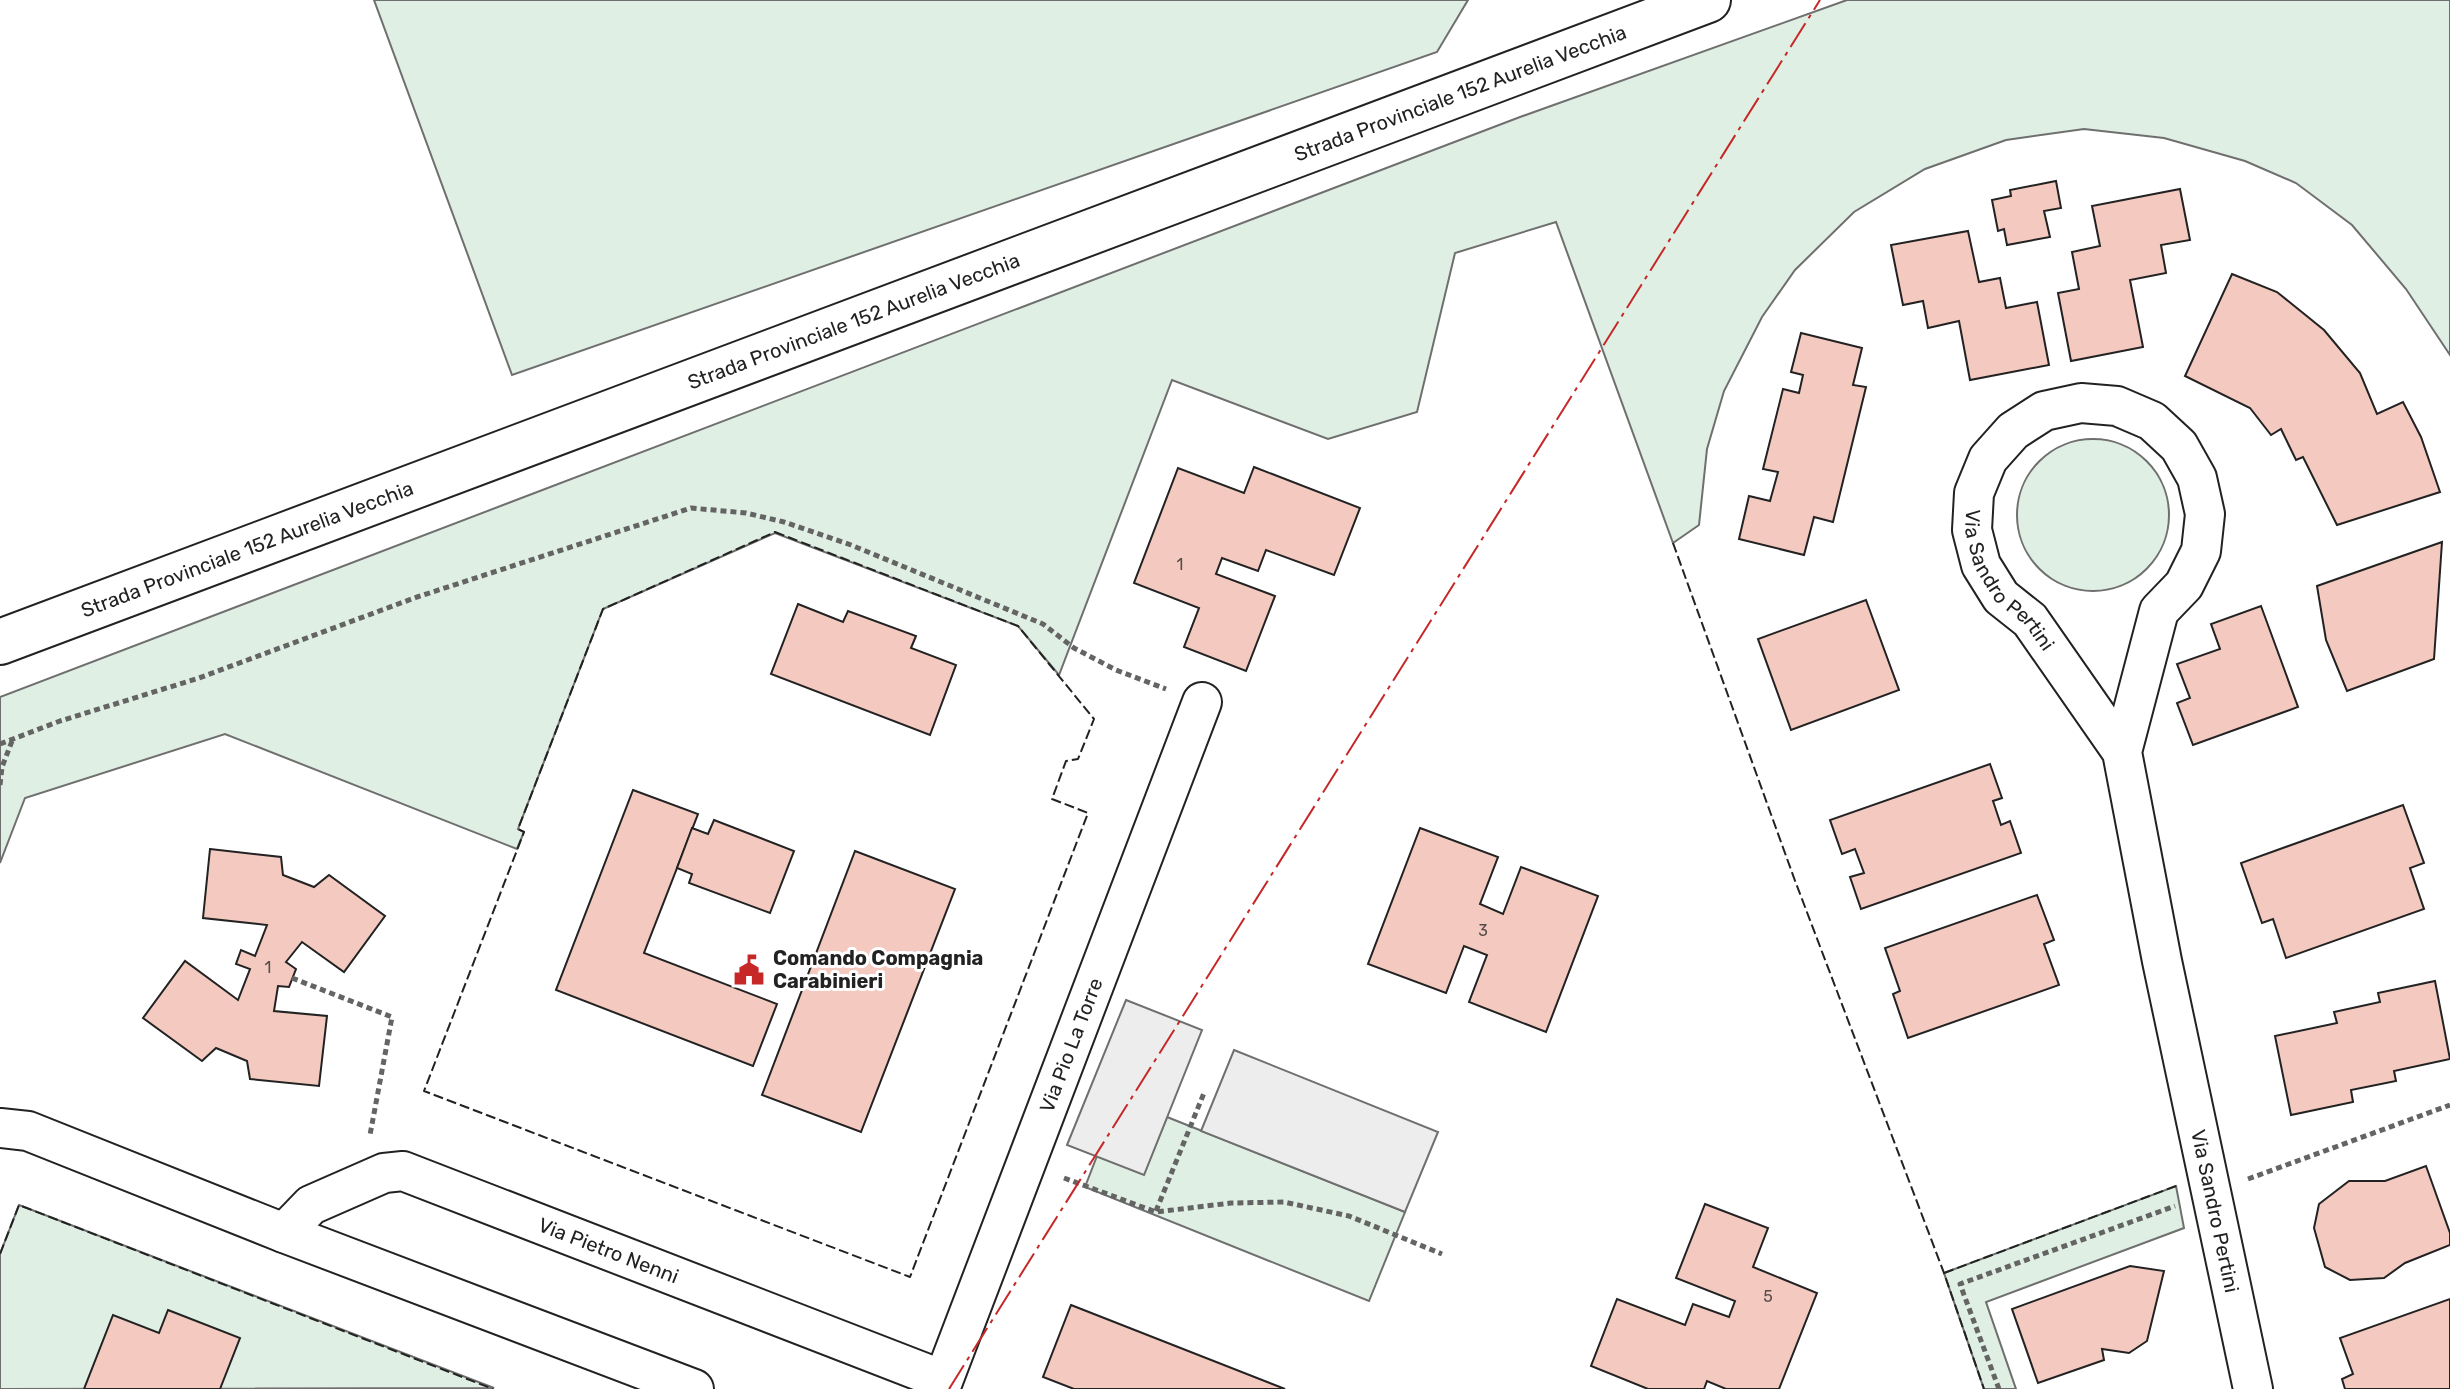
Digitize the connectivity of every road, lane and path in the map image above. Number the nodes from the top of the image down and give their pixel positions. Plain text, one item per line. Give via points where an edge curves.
1 (1708, 0) edge
2 (0, 642) edge
3 (1202, 702) joint
4 (12, 740) junction
5 (0, 744) edge
6 (2122, 752) junction
7 (0, 785) edge
8 (292, 978) dead end
9 (1204, 1093) dead end
10 (2450, 1105) edge
11 (0, 1128) edge
12 (1026, 1163) junction
13 (403, 1171) junction
14 (2211, 1192) junction
15 (1156, 1212) junction
16 (284, 1233) junction
17 (1442, 1254) dead end
18 (941, 1384) edge
19 (694, 1389) edge
20 (1999, 1389) edge
21 (2253, 1389) edge

1 - 2 main road, Strada Provinciale 152 Aurelia Vecchia
3 - 4 path via 1116,670 1043,624 851,545 746,513 691,508 417,597
3 - 12 street, Via Pio La Torre
4 - 5 path
4 - 7 path
6 - 6 street, Via Sandro Pertini via 2159,611 2184,585 2201,551 2205,514 2197,478 2179,446 2152,421 2117,406 2081,403 2044,411 2013,431 1988,459 1974,493 1972,530 1981,565 2001,597 2030,620
6 - 14 street, Via Sandro Pertini
8 - 13 path via 392,1017 370,1135
9 - 15 path
10 - 14 path
11 - 16 street via 28,1131
12 - 15 path
12 - 18 street, Via Pio La Torre
13 - 16 street via 384,1173 311,1205
13 - 18 street, Via Pietro Nenni
14 - 20 path via 1960,1284
14 - 21 street, Via Sandro Pertini
15 - 17 path via 1284,1202 1349,1216
16 - 19 street

